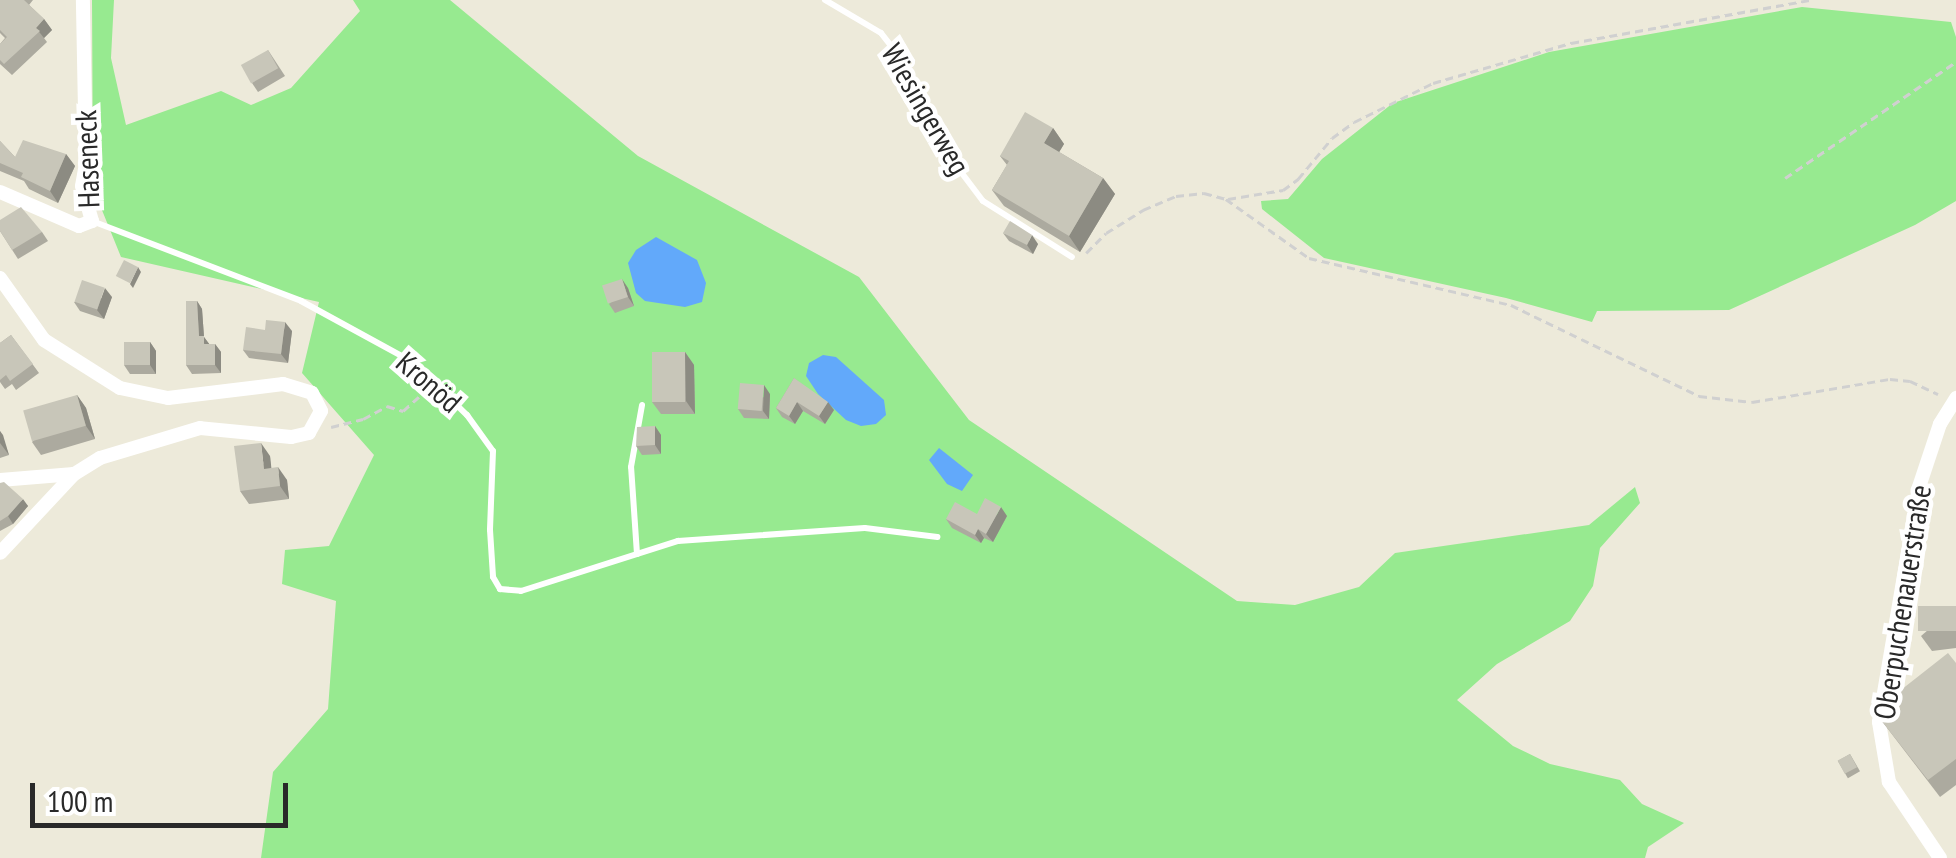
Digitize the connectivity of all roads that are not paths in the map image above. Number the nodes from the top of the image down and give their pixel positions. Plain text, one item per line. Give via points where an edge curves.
1 (83, 0) edge
2 (825, 0) edge
3 (0, 192) edge
4 (92, 221) junction
5 (1072, 256) road end
6 (0, 278) edge
7 (1953, 401) edge
8 (642, 405) dead end
9 (74, 474) junction
10 (0, 480) edge
11 (937, 538) dead end
12 (0, 553) edge
13 (636, 554) junction
14 (1940, 858) edge

1 - 4 street, Haseneck via 82,186
2 - 5 lane, Wiesingerweg via 881,33 896,52 983,202
3 - 4 street, Haseneck via 78,226
4 - 13 lane, Kronöd via 301,301 413,362 494,451 490,530 500,589 521,591
6 - 9 street via 44,340 120,388 168,398 297,387 312,394 321,412 314,429 291,436 183,430 125,448
7 - 14 street, Oberpuchenauerstraße via 1919,487 1880,722 1889,782
8 - 13 lane via 631,467
9 - 10 street
9 - 12 street
11 - 13 lane, Kronöd via 865,528 787,530 678,541

